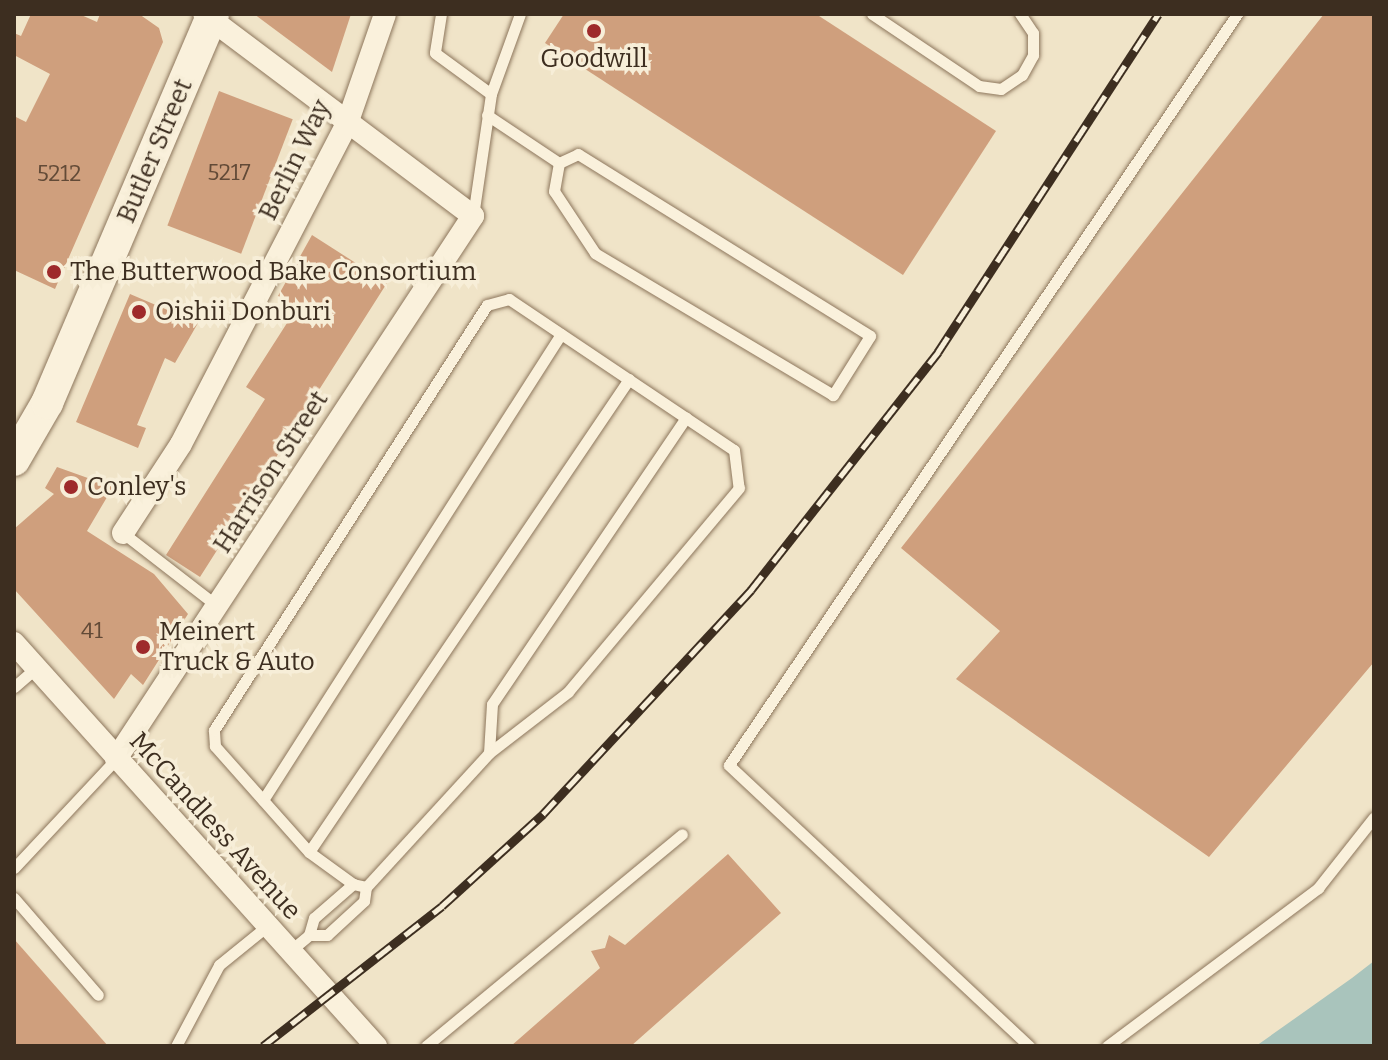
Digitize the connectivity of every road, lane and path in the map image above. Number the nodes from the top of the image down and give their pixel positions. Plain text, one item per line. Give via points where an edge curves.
1 (385, 14) edge
2 (441, 14) edge
3 (520, 14) edge
4 (872, 14) edge
5 (1020, 14) edge
6 (1237, 14) edge
7 (209, 16) edge
8 (491, 94) junction
9 (487, 115) junction
10 (347, 124) junction
11 (559, 163) junction
12 (473, 216) junction
13 (561, 334) junction
14 (629, 379) junction
15 (686, 417) junction
16 (14, 460) edge
17 (123, 533) joint
18 (217, 606) junction
19 (14, 643) edge
20 (36, 668) junction
21 (14, 687) edge
22 (489, 753) junction
23 (116, 759) junction
24 (263, 800) junction
25 (1374, 817) edge
26 (682, 834) dead end
27 (309, 852) junction
28 (14, 868) edge
29 (353, 884) junction
30 (366, 887) junction
31 (14, 898) edge
32 (267, 926) junction
33 (309, 935) junction
34 (290, 951) junction
35 (98, 995) dead end
36 (176, 1046) edge
37 (376, 1046) edge
38 (426, 1046) edge
39 (1029, 1046) edge
40 (1107, 1046) edge

1 - 10 street, Berlin Way
2 - 8 lane via 435,53
3 - 8 lane
4 - 5 lane via 979,86 1001,89 1022,75 1033,55 1033,33
6 - 39 lane via 729,765
7 - 10 street
7 - 16 main road, Butler Street via 47,403
8 - 9 lane
9 - 11 lane
9 - 12 lane
10 - 12 street
10 - 17 street, Berlin Way via 181,444
11 - 11 lane via 578,154 870,336 833,395 595,253 554,191
12 - 18 street, Harrison Street
13 - 14 lane
13 - 24 lane
13 - 24 lane via 509,299 487,305 214,730 215,746
14 - 15 lane
14 - 27 lane
15 - 22 lane via 492,704
15 - 22 lane via 734,450 739,488 568,692
17 - 18 lane
18 - 23 street, Harrison Street
19 - 20 street, McCandless Avenue
20 - 21 lane
20 - 23 street, McCandless Avenue
22 - 30 lane
23 - 28 lane
23 - 32 street, McCandless Avenue
24 - 27 lane
25 - 40 lane via 1318,888
26 - 38 lane
27 - 29 lane
29 - 30 lane
29 - 33 lane via 314,918
30 - 33 lane via 364,901 327,935
31 - 35 lane
32 - 34 street, McCandless Avenue
32 - 36 lane via 219,965
33 - 34 lane
34 - 37 street, McCandless Avenue

